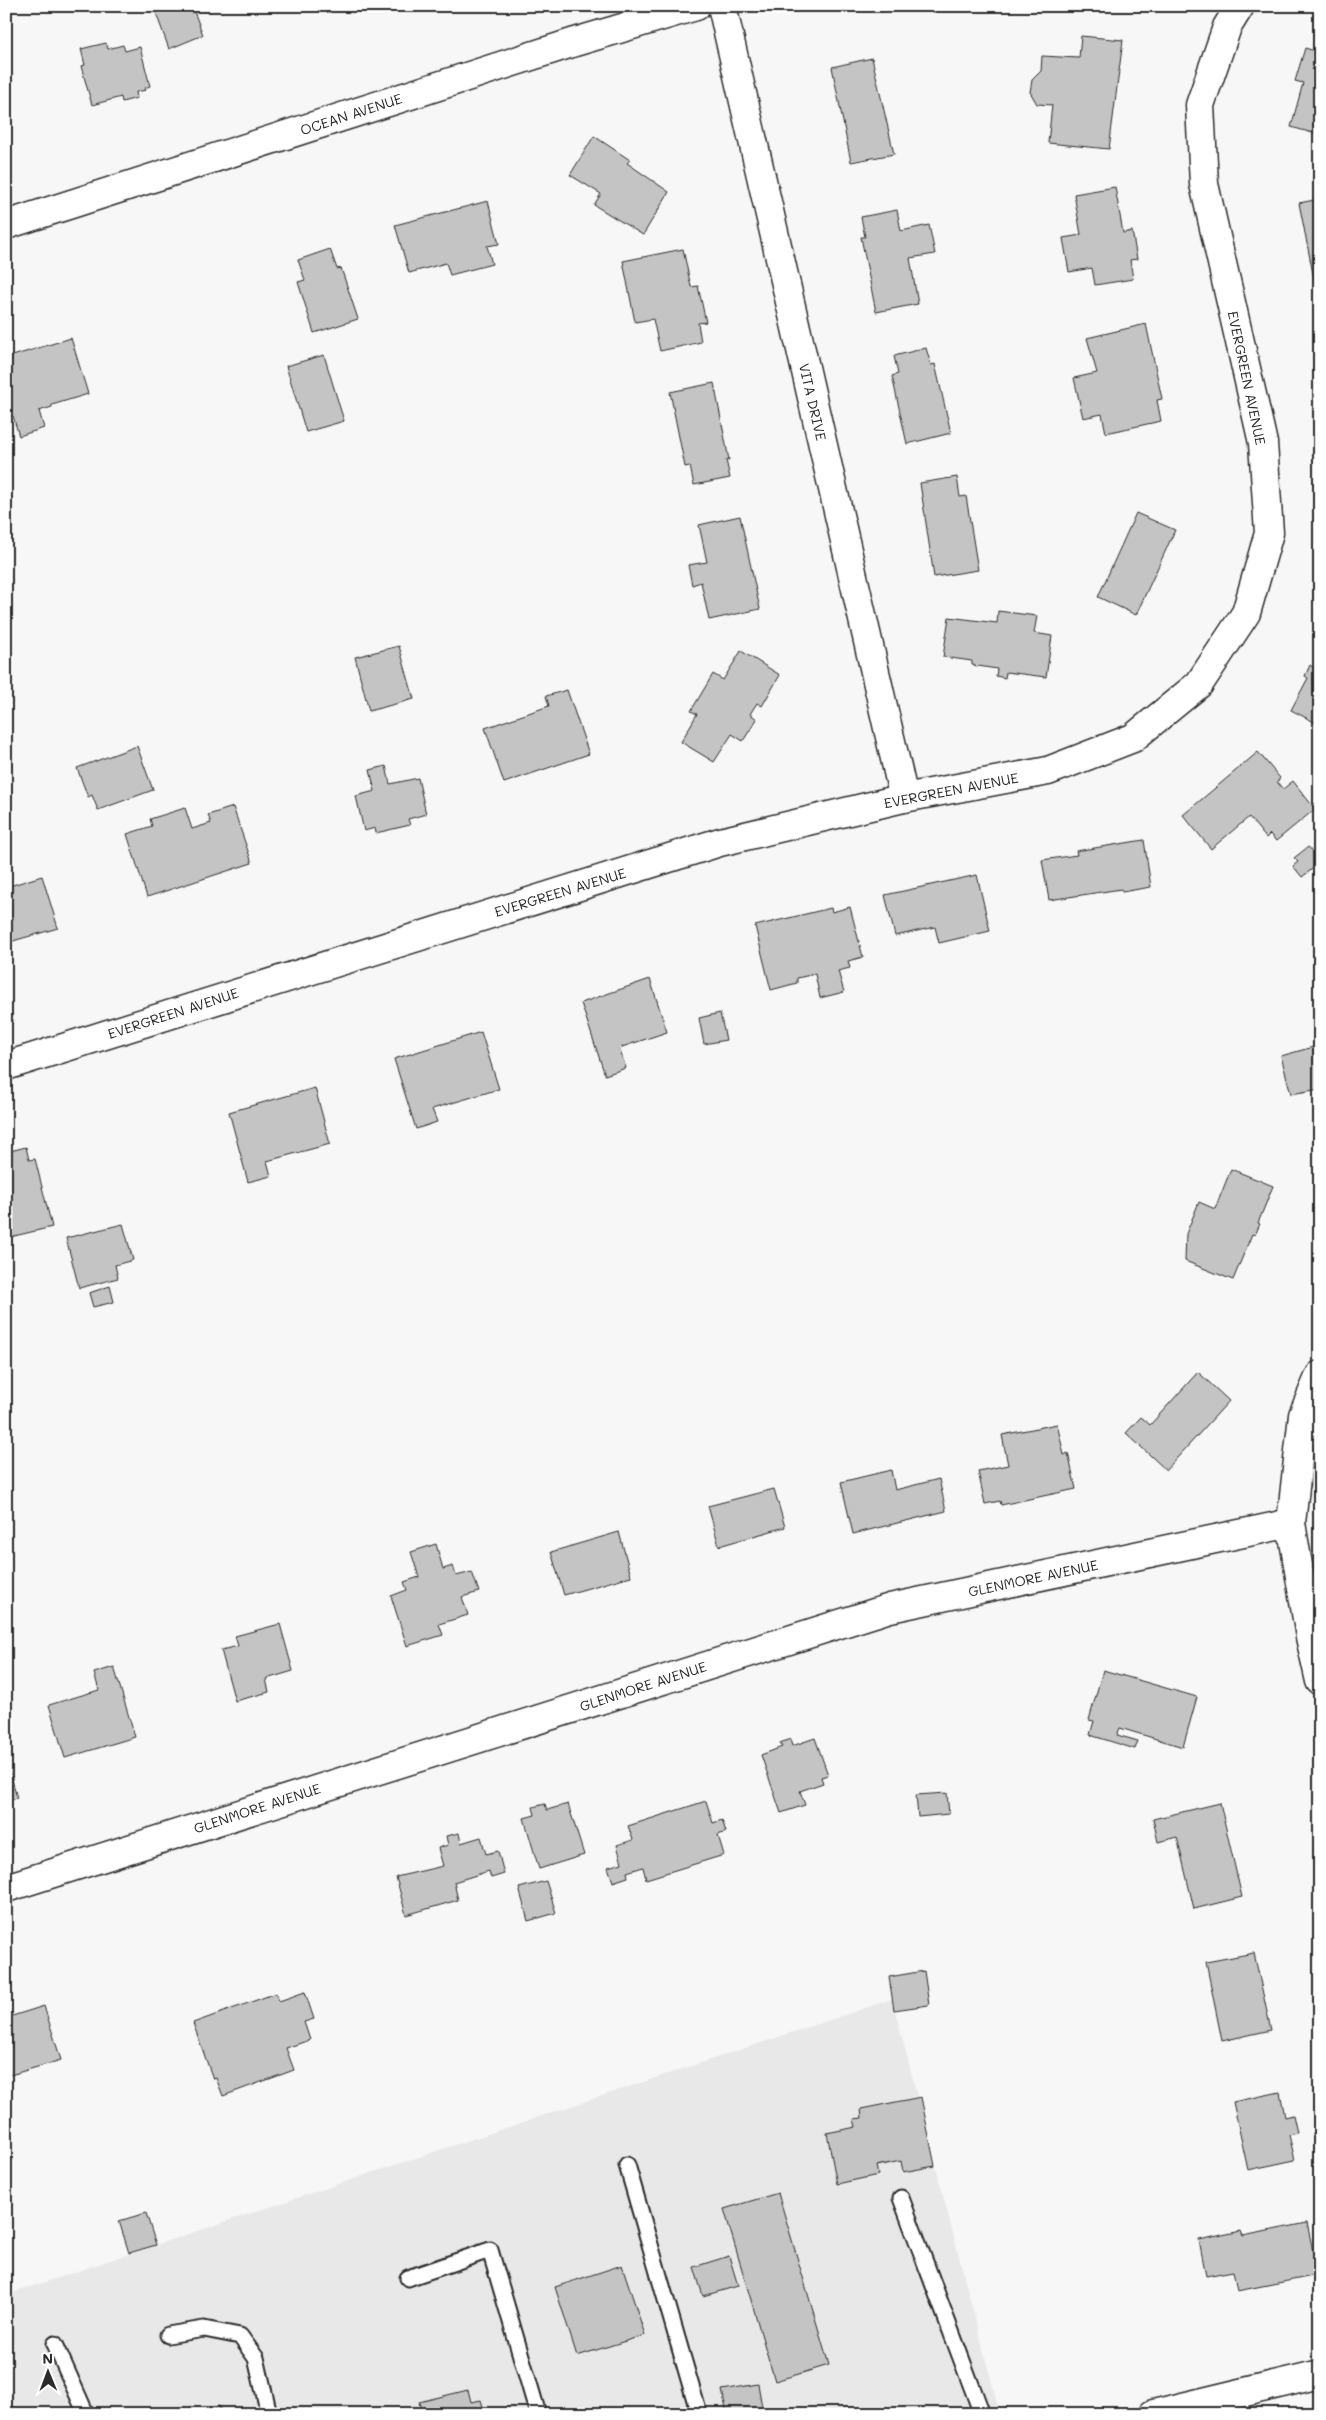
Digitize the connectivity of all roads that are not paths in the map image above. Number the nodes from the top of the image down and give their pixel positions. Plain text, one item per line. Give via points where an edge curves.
1 (696, 6) edge
2 (722, 6) edge
3 (1240, 6) edge
4 (6, 225) edge
5 (904, 798) junction
6 (6, 1066) edge
7 (1320, 1375) edge
8 (1291, 1523) junction
9 (1320, 1681) edge
10 (6, 1888) edge
11 (627, 2165) dead end
12 (901, 2198) dead end
13 (408, 2278) dead end
14 (168, 2335) dead end
15 (55, 2344) dead end
16 (1320, 2374) edge
17 (1163, 2412) edge
18 (86, 2414) edge
19 (269, 2414) edge
20 (538, 2414) edge
21 (699, 2414) edge
22 (982, 2414) edge

1 - 4 street, OCEAN AVENUE
2 - 5 street, VITA DRIVE
3 - 5 street, EVERGREEN AVENUE via 1228,27 1200,104 1204,184 1263,443 1269,533 1246,614 1199,684 1133,738 1048,771
5 - 6 street, EVERGREEN AVENUE via 720,842
7 - 8 street via 1303,1415
8 - 9 street
8 - 10 street, GLENMORE AVENUE via 890,1608
11 - 21 lane
12 - 22 lane
13 - 20 lane via 490,2250
14 - 19 lane via 204,2329 240,2336 256,2358
15 - 18 lane
16 - 17 street

